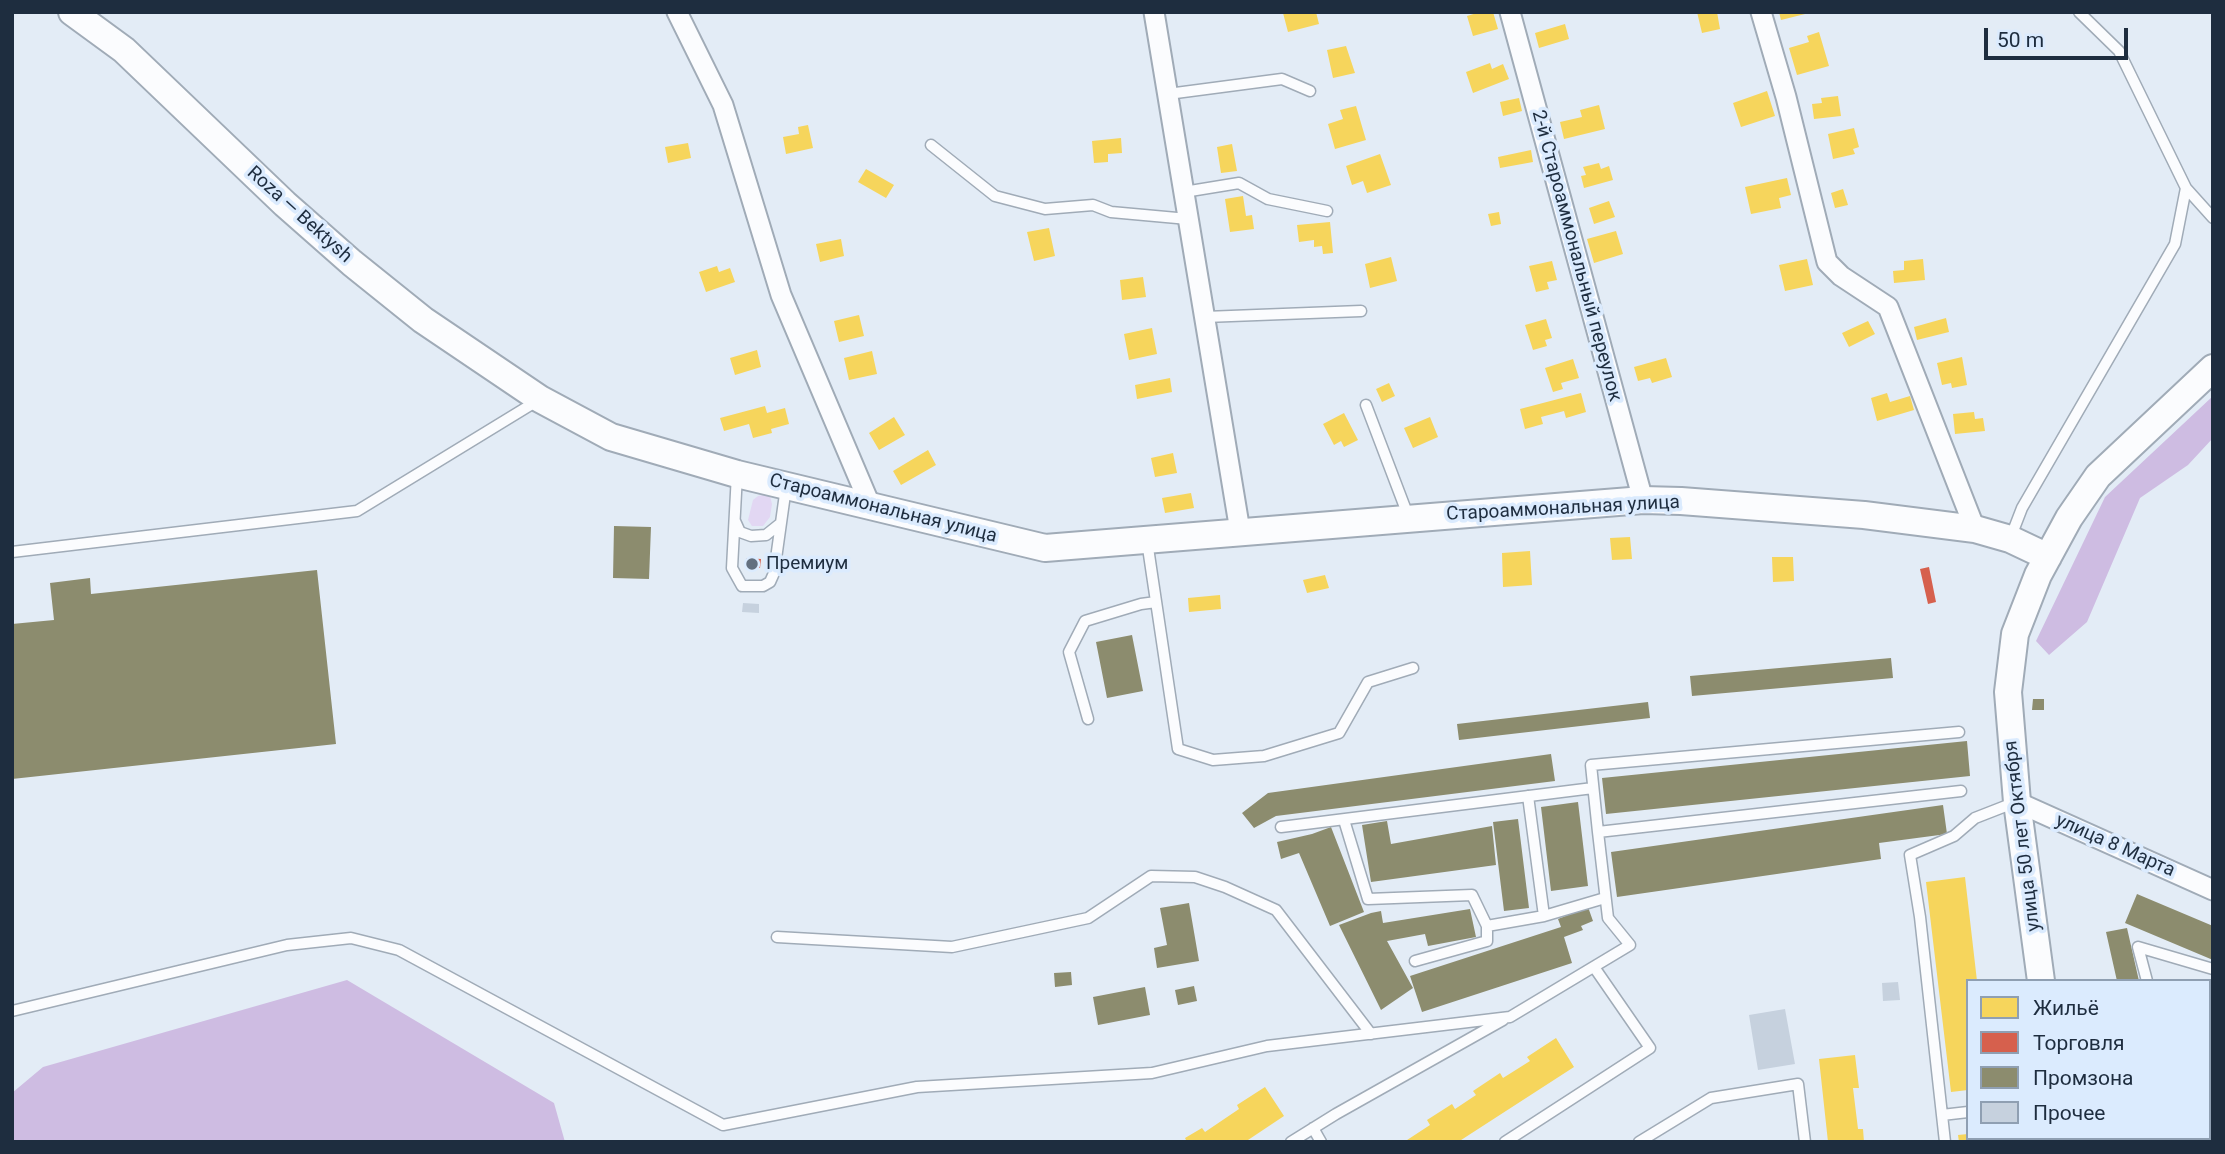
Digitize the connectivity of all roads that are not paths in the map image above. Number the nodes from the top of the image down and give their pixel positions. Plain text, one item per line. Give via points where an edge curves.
1 (72, 12) edge
2 (677, 12) edge
3 (1154, 12) edge
4 (1510, 12) edge
5 (1760, 12) edge
6 (2079, 12) edge
7 (1311, 91) dead end
8 (1168, 94) junction
9 (931, 145) dead end
10 (2186, 188) junction
11 (1184, 192) junction
12 (1327, 211) dead end
13 (2213, 218) edge
14 (1188, 219) junction
15 (1360, 311) dead end
16 (1205, 317) junction
17 (2213, 368) edge
18 (540, 399) junction
19 (1366, 405) dead end
20 (737, 474) junction
21 (787, 486) junction
22 (1643, 500) junction
23 (871, 507) junction
24 (1409, 518) junction
25 (735, 521) junction
26 (781, 523) junction
27 (1975, 529) junction
28 (1240, 531) junction
29 (1147, 539) junction
30 (2010, 539) junction
31 (12, 552) edge
32 (2048, 557) junction
33 (1156, 602) junction
34 (1413, 668) dead end
35 (1088, 719) dead end
36 (1959, 732) dead end
37 (1593, 788) junction
38 (1961, 791) dead end
39 (1528, 796) junction
40 (2017, 802) junction
41 (1344, 820) junction
42 (1281, 827) dead end
43 (1598, 832) junction
44 (2213, 890) edge
45 (1605, 898) junction
46 (1544, 916) junction
47 (1487, 926) junction
48 (777, 937) dead end
49 (1415, 961) dead end
50 (1594, 967) junction
51 (2213, 969) edge
52 (2041, 979) edge
53 (2146, 979) edge
54 (12, 1011) edge
55 (1510, 1017) junction
56 (1371, 1034) junction
57 (1966, 1112) edge
58 (1942, 1115) junction
59 (1313, 1128) junction
60 (1291, 1142) edge
61 (1321, 1142) edge
62 (1504, 1142) edge
63 (1639, 1142) edge
64 (1805, 1142) edge
65 (1945, 1142) edge

1 - 18 street, Roza — Bektysh via 124,50 352,263 423,320
2 - 23 street via 723,105 782,295
3 - 8 street
4 - 22 street, 2-й Староаммональный переулок
5 - 27 street via 1827,262 1888,307
6 - 10 lane via 2119,51
7 - 8 lane via 1282,79
8 - 11 street
9 - 14 lane via 995,196 1045,209 1093,205 1111,212
10 - 13 lane
10 - 30 lane via 2175,244 2022,508
11 - 12 lane via 1239,183 1268,199
11 - 14 street
14 - 16 street
15 - 16 lane
16 - 28 street
17 - 32 street, улица 50 лет Октября via 2098,476
18 - 20 street, Староаммональная улица via 611,437
18 - 31 lane via 357,511
19 - 24 lane
20 - 21 street, Староаммональная улица
20 - 25 lane
21 - 23 street, Староаммональная улица
21 - 26 lane
22 - 24 street, Староаммональная улица
22 - 27 street, Староаммональная улица via 1864,515
23 - 29 street, Староаммональная улица via 1045,548
24 - 28 street, Староаммональная улица
25 - 26 lane via 740,532 751,536 765,536
25 - 26 lane via 732,568 742,586 753,587 770,582 774,573
27 - 30 street, Староаммональная улица
28 - 29 street, Староаммональная улица
29 - 33 lane
30 - 32 street, Староаммональная улица
32 - 40 street, улица 50 лет Октября via 2015,634 2008,692
33 - 34 lane via 1178,749 1213,760 1264,756 1339,733 1368,682
33 - 35 lane via 1085,621 1069,653
36 - 37 lane via 1591,765
37 - 39 lane
37 - 43 lane
38 - 43 lane
39 - 41 lane
39 - 46 lane
40 - 44 street, улица 8 Марта
40 - 52 street, улица 50 лет Октября
40 - 58 lane via 1975,818 1954,836 1910,855
41 - 42 lane
41 - 47 lane via 1368,899 1472,895
43 - 45 lane
45 - 46 lane
45 - 50 lane via 1608,918 1630,945
46 - 47 lane
47 - 49 lane via 1487,941
48 - 56 lane via 952,947 1088,918 1151,876 1195,877 1276,910
50 - 55 lane
50 - 62 lane via 1650,1048
51 - 53 lane via 2138,947
54 - 56 lane via 287,945 351,938 399,950 723,1125 917,1087 1152,1073 1268,1046
55 - 56 lane
55 - 59 lane
57 - 58 lane
58 - 65 lane
59 - 60 lane
59 - 61 lane
63 - 64 lane via 1711,1098 1798,1084

